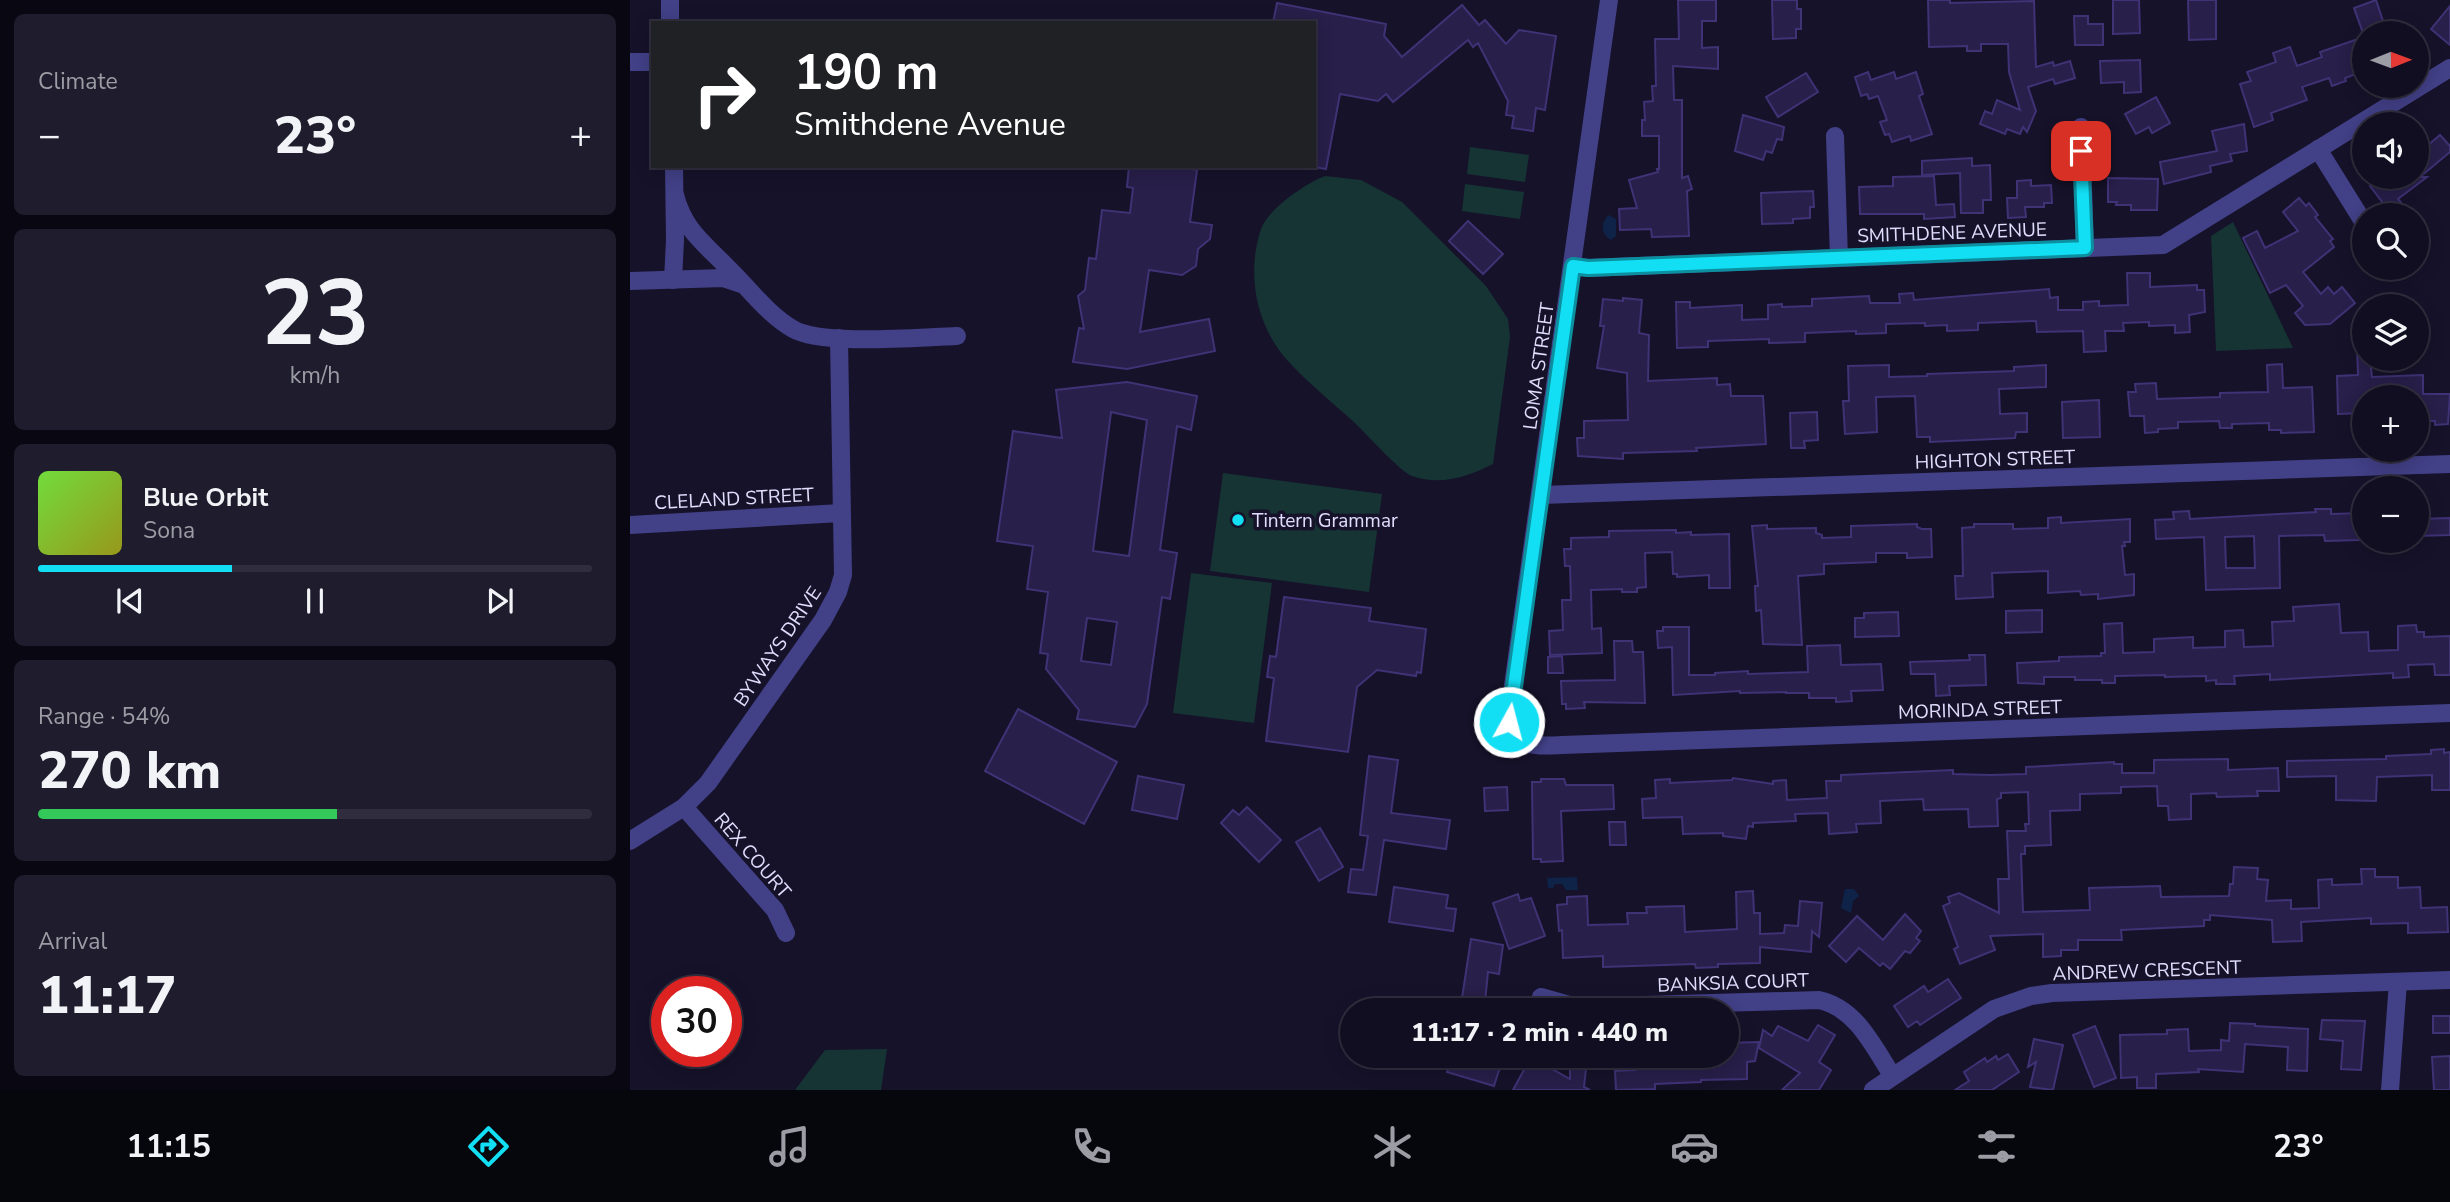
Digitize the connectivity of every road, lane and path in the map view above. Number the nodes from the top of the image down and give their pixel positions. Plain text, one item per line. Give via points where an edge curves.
1 (670, 0) edge
2 (1609, 0) edge
3 (670, 21) edge
4 (630, 62) edge
5 (651, 62) edge
6 (2450, 68) edge
7 (2081, 127) dead end
8 (1835, 135) dead end
9 (2318, 149) junction
10 (674, 168) edge
11 (675, 195) junction
12 (2352, 204) edge
13 (2085, 248) junction
14 (1839, 258) junction
15 (1573, 266) junction
16 (673, 280) junction
17 (630, 281) edge
18 (741, 284) junction
19 (957, 336) dead end
20 (839, 338) junction
21 (2450, 464) edge
22 (1541, 495) junction
23 (841, 513) junction
24 (630, 525) edge
25 (2450, 713) edge
26 (1515, 736) joint
27 (684, 807) junction
28 (630, 841) edge
29 (786, 933) dead end
30 (2450, 980) edge
31 (2398, 982) junction
32 (1541, 997) dead end
33 (1892, 1075) junction
34 (1873, 1090) edge
35 (2389, 1090) edge

1 - 3 street
2 - 15 street, LOMA STREET
4 - 5 street
6 - 9 street, SMITHDENE AVENUE
7 - 13 street
8 - 14 street
9 - 12 street
9 - 13 street, SMITHDENE AVENUE via 2163,245
10 - 11 street
11 - 16 street
11 - 18 street via 683,219
13 - 14 street, SMITHDENE AVENUE
14 - 15 street, SMITHDENE AVENUE
15 - 22 street, LOMA STREET
16 - 17 street
16 - 18 street via 723,278
18 - 20 street via 794,330
19 - 20 street
20 - 23 street, BYWAYS DRIVE
21 - 22 street, HIGHTON STREET
22 - 26 street, LOMA STREET via 1509,714
23 - 24 street, CLELAND STREET
23 - 27 street, BYWAYS DRIVE via 843,575 831,608 708,783
25 - 26 street, MORINDA STREET via 1536,746
27 - 28 street, BYWAYS DRIVE
27 - 29 street, REX COURT via 775,910
30 - 31 street, ANDREW CRESCENT
31 - 33 street, ANDREW CRESCENT via 2031,996 1994,1009
31 - 35 street
32 - 33 street, BANKSIA COURT via 1576,1007 1830,1002 1852,1016
33 - 34 street, ANDREW CRESCENT

